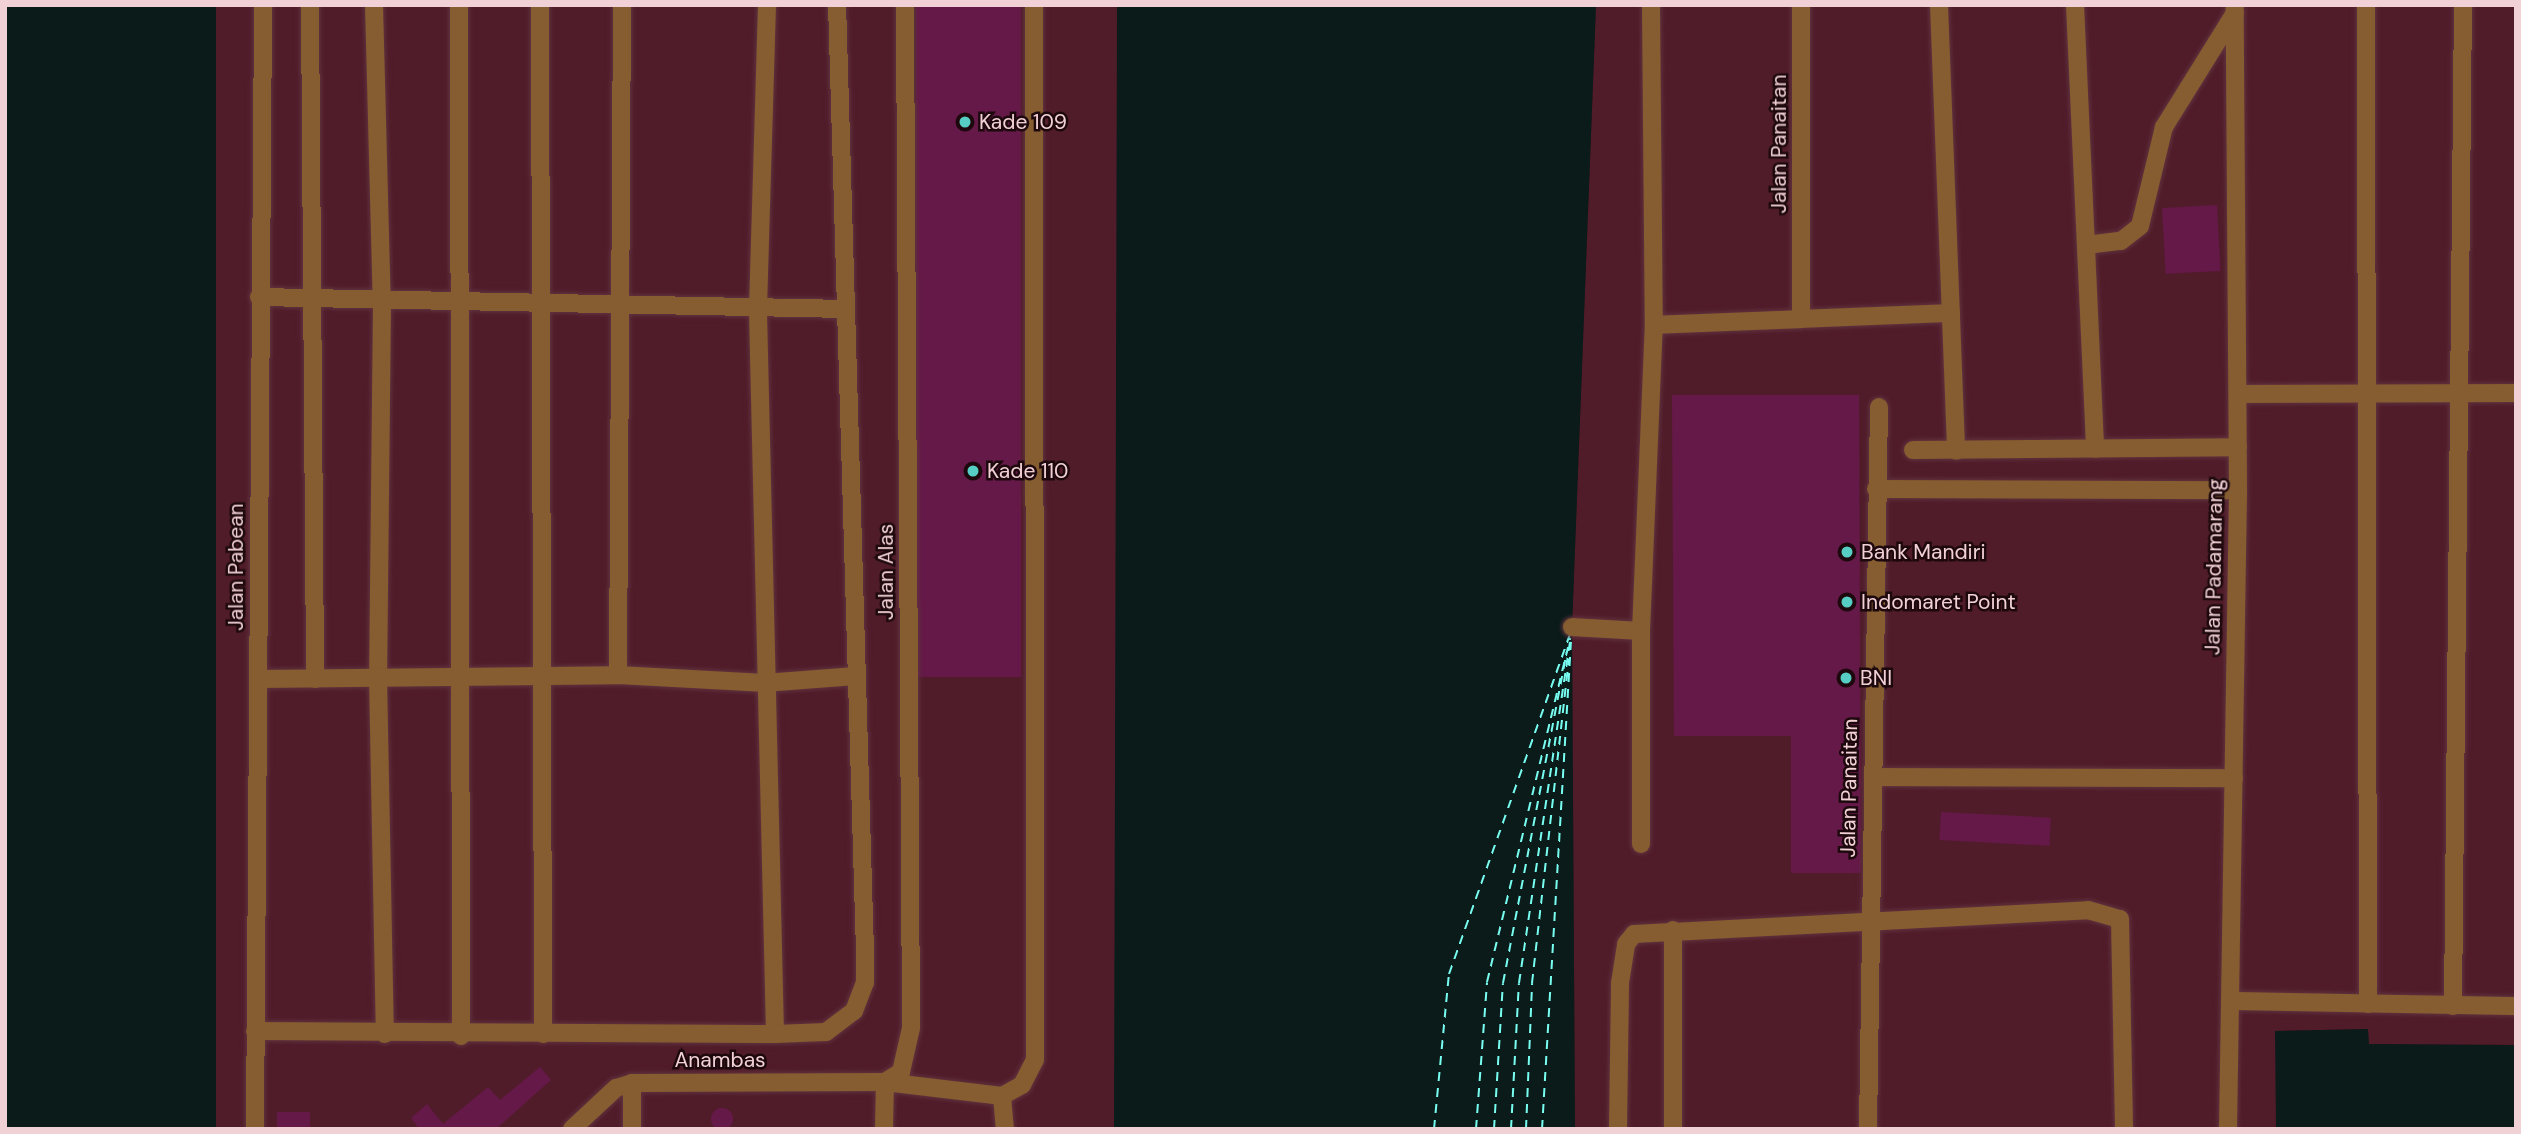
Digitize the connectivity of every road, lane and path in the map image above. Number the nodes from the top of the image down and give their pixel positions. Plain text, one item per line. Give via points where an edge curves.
1 (263, 5) edge
2 (310, 5) edge
3 (373, 5) edge
4 (459, 5) edge
5 (540, 5) edge
6 (622, 5) edge
7 (767, 5) edge
8 (837, 5) edge
9 (905, 5) edge
10 (1034, 5) edge
11 (1651, 5) edge
12 (1801, 5) edge
13 (1939, 5) edge
14 (2075, 5) edge
15 (2367, 5) edge
16 (2463, 5) edge
17 (2235, 9) edge
18 (2086, 245) junction
19 (259, 298) junction
20 (313, 302) junction
21 (382, 304) junction
22 (620, 304) junction
23 (543, 305) junction
24 (461, 306) junction
25 (845, 309) junction
26 (758, 312) junction
27 (1951, 313) junction
28 (1801, 319) junction
29 (1654, 325) junction
30 (2516, 393) edge
31 (2238, 394) junction
32 (2367, 395) junction
33 (2459, 397) junction
34 (1878, 407) dead end
35 (2238, 447) junction
36 (2095, 449) junction
37 (1913, 450) dead end
38 (1956, 451) junction
39 (1876, 489) junction
40 (2238, 490) junction
41 (1572, 627) dead end
42 (1642, 631) junction
43 (618, 675) junction
44 (378, 676) junction
45 (856, 676) junction
46 (540, 677) junction
47 (457, 678) junction
48 (259, 679) junction
49 (315, 679) junction
50 (764, 683) junction
51 (1873, 777) junction
52 (2234, 778) junction
53 (1641, 844) dead end
54 (1869, 919) junction
55 (1673, 930) junction
56 (2230, 1001) junction
57 (2368, 1004) junction
58 (2453, 1006) junction
59 (2516, 1006) edge
60 (255, 1031) junction
61 (384, 1034) junction
62 (543, 1034) junction
63 (775, 1034) junction
64 (461, 1036) junction
65 (885, 1082) junction
66 (632, 1083) junction
67 (1002, 1096) junction
68 (255, 1129) edge
69 (572, 1129) edge
70 (632, 1129) edge
71 (884, 1129) edge
72 (1005, 1129) edge
73 (1618, 1129) edge
74 (1673, 1129) edge
75 (1868, 1129) edge
76 (2124, 1129) edge
77 (2228, 1129) edge

1 - 19 lane, Jalan Pabean
2 - 20 lane
3 - 21 lane
4 - 24 lane
5 - 23 lane
6 - 22 lane
7 - 26 lane
8 - 25 lane
9 - 65 lane, Jalan Alas via 911,1028 901,1072
10 - 67 lane via 1035,1060 1022,1085
11 - 29 lane
12 - 28 lane, Jalan Panaitan
13 - 27 lane
14 - 18 lane
15 - 32 lane
16 - 33 lane
17 - 18 lane via 2164,127 2140,226 2121,241
17 - 31 lane, Jalan Padamarang
18 - 36 lane
19 - 20 lane
19 - 48 lane, Jalan Pabean
20 - 21 lane
20 - 49 lane
21 - 24 lane
21 - 44 lane
22 - 23 lane
22 - 26 lane
22 - 43 lane
23 - 24 lane
23 - 46 lane
24 - 47 lane
25 - 26 lane
25 - 45 lane
26 - 50 lane
27 - 28 lane
27 - 38 lane
28 - 29 lane
29 - 42 lane
30 - 33 lane
31 - 32 lane
31 - 35 lane, Jalan Padamarang
32 - 33 lane
32 - 57 lane
33 - 58 lane
34 - 39 lane, Jalan Panaitan
35 - 36 lane
35 - 40 lane, Jalan Padamarang
36 - 38 lane
37 - 38 lane
39 - 40 lane
39 - 51 lane, Jalan Panaitan
40 - 52 lane, Jalan Padamarang
41 - 42 lane
42 - 53 lane
43 - 46 lane
43 - 50 lane
44 - 47 lane
44 - 49 lane
44 - 61 lane
45 - 50 lane
45 - 63 lane via 864,983 844,1025 826,1032
46 - 47 lane
46 - 62 lane
47 - 64 lane
48 - 49 lane
48 - 60 lane, Jalan Pabean
50 - 63 lane
51 - 52 lane
51 - 54 lane, Jalan Panaitan
52 - 56 lane, Jalan Padamarang
54 - 55 lane
54 - 75 lane, Jalan Panaitan
54 - 76 lane via 2088,910 2120,919
55 - 73 lane via 1634,934 1626,944
55 - 74 lane
56 - 57 lane
56 - 77 lane, Jalan Padamarang
57 - 58 lane
58 - 59 lane
60 - 61 lane
60 - 68 lane, Jalan Pabean
61 - 64 lane
62 - 63 lane
62 - 64 lane
65 - 66 lane, Anambas
65 - 67 lane, Anambas
65 - 71 lane
66 - 69 lane via 616,1088
66 - 70 lane
67 - 72 lane

